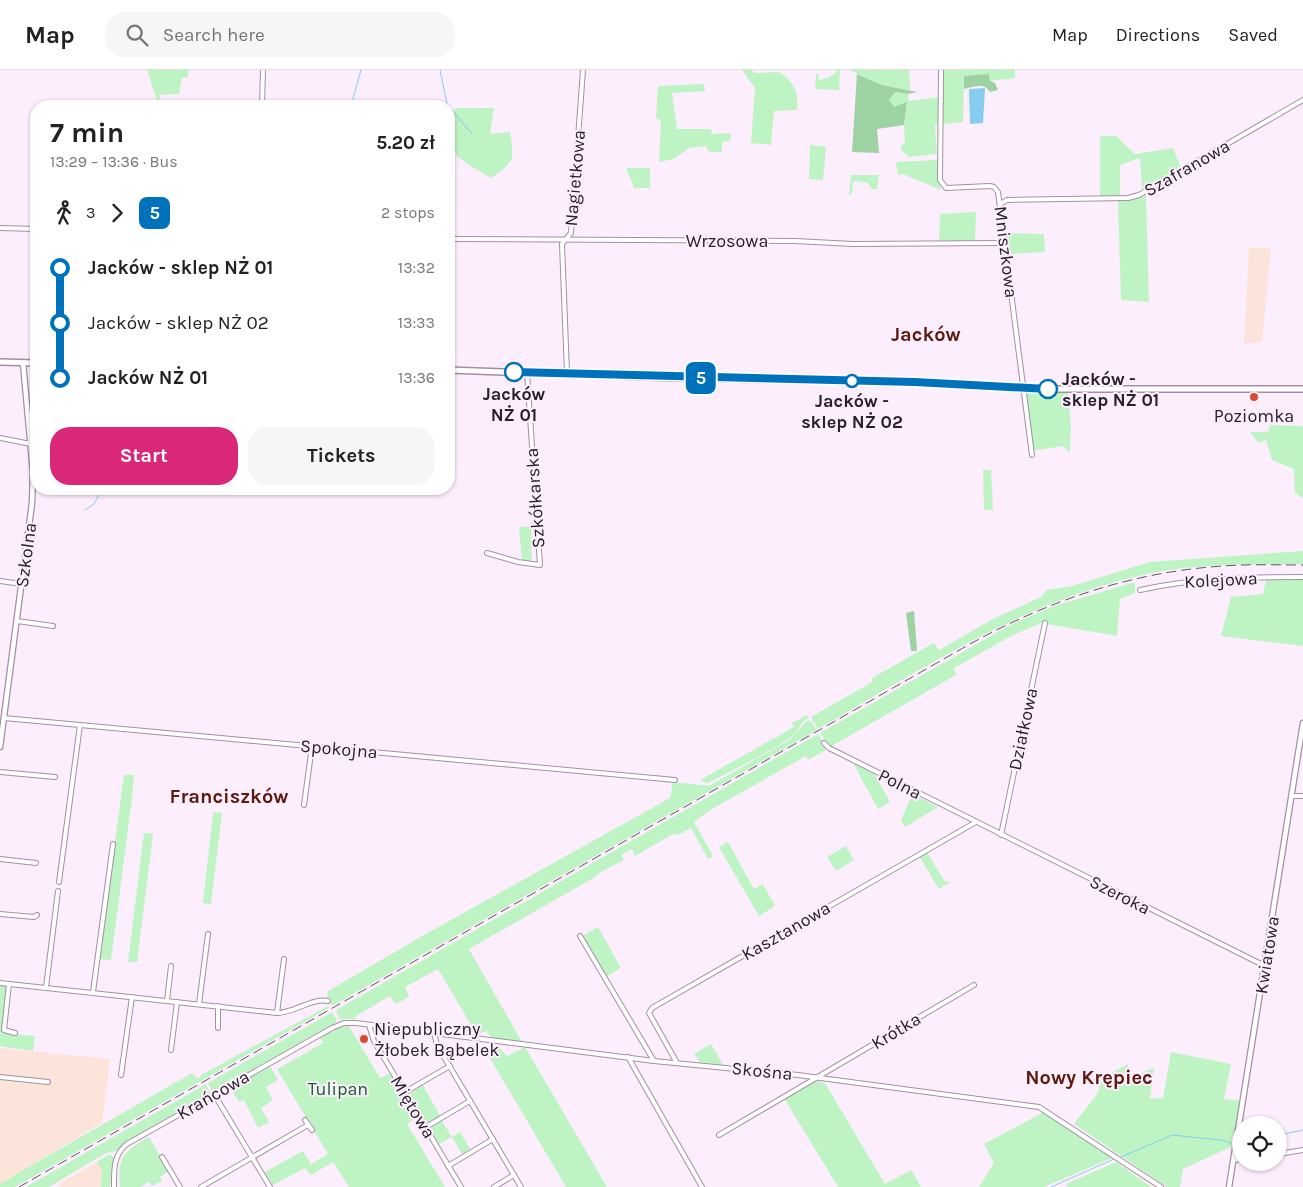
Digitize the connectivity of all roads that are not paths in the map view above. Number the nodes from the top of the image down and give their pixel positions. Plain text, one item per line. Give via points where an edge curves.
1 (263, 70) edge
2 (584, 70) edge
3 (941, 70) edge
4 (262, 100) edge
5 (1303, 100) edge
6 (1000, 204) junction
7 (0, 228) edge
8 (30, 229) edge
9 (455, 239) edge
10 (565, 240) junction
11 (1005, 243) junction
12 (0, 355) edge
13 (1, 362) edge
14 (23, 363) junction
15 (30, 363) edge
16 (455, 370) edge
17 (527, 372) junction
18 (567, 373) junction
19 (1023, 387) junction
20 (1303, 388) edge
21 (30, 420) edge
22 (0, 438) edge
23 (30, 444) edge
24 (1032, 455) dead end
25 (32, 495) edge
26 (487, 553) dead end
27 (1303, 577) edge
28 (0, 581) edge
29 (22, 584) junction
30 (1140, 590) dead end
31 (17, 621) junction
32 (1045, 624) dead end
33 (53, 626) dead end
34 (4, 718) junction
35 (1303, 723) edge
36 (80, 725) junction
37 (824, 743) dead end
38 (0, 746) edge
39 (312, 746) junction
40 (0, 772) edge
41 (54, 777) dead end
42 (674, 780) dead end
43 (1291, 796) junction
44 (1303, 796) edge
45 (304, 805) dead end
46 (976, 822) junction
47 (1001, 835) junction
48 (113, 844) dead end
49 (0, 858) edge
50 (36, 863) dead end
51 (59, 882) dead end
52 (58, 891) dead end
53 (0, 914) edge
54 (37, 914) dead end
55 (208, 934) dead end
56 (580, 936) dead end
57 (284, 959) dead end
58 (171, 966) dead end
59 (1265, 966) junction
60 (0, 984) edge
61 (9, 984) junction
62 (974, 985) dead end
63 (46, 987) junction
64 (94, 992) junction
65 (132, 997) junction
66 (167, 1001) junction
67 (328, 1001) dead end
68 (177, 1002) junction
69 (199, 1004) junction
70 (218, 1006) junction
71 (277, 1013) junction
72 (340, 1024) joint
73 (370, 1025) junction
74 (218, 1028) dead end
75 (16, 1033) dead end
76 (434, 1034) junction
77 (170, 1050) dead end
78 (628, 1057) junction
79 (654, 1061) junction
80 (677, 1063) junction
81 (450, 1066) junction
82 (121, 1076) dead end
83 (0, 1077) edge
84 (817, 1077) junction
85 (48, 1082) dead end
86 (405, 1092) junction
87 (214, 1094) junction
88 (470, 1100) junction
89 (1241, 1116) edge
90 (305, 1120) dead end
91 (308, 1125) junction
92 (426, 1127) junction
93 (312, 1130) dead end
94 (718, 1135) dead end
95 (493, 1139) junction
96 (1303, 1150) edge
97 (1287, 1153) edge
98 (162, 1157) dead end
99 (252, 1158) junction
100 (448, 1166) junction
101 (1232, 1171) edge
102 (514, 1175) junction
103 (114, 1187) edge
104 (180, 1187) edge
105 (201, 1187) edge
106 (270, 1187) edge
107 (461, 1187) edge
108 (494, 1187) edge
109 (521, 1187) edge
110 (702, 1187) edge
111 (1162, 1187) edge
112 (1229, 1187) edge

1 - 4 street
2 - 10 street, Nagietkowa via 571,233
3 - 6 street, Mniszkowa via 940,180 946,188 994,187
5 - 6 street, Szafranowa via 1139,195 1128,198 1007,200
6 - 11 street, Mniszkowa
7 - 8 street
9 - 10 street, Wrzosowa
10 - 11 street, Wrzosowa
10 - 18 street, Nagietkowa via 562,244
11 - 19 street, Mniszkowa
12 - 13 street
13 - 14 main road
14 - 15 main road
14 - 21 street, Szkolna
16 - 17 main road
17 - 18 main road
17 - 26 street, Szkółkarska via 540,565
18 - 19 main road
19 - 20 main road
19 - 24 street, Mniszkowa
22 - 23 street
25 - 29 street, Szkolna
27 - 30 street, Kolejowa via 1182,581
28 - 29 street
29 - 31 street, Szkolna
31 - 33 street
31 - 34 street, Szkolna
32 - 47 street, Działkowa
34 - 36 street, Spokojna
34 - 38 street, Szkolna
35 - 43 street, Kwiatowa
36 - 39 street, Spokojna
36 - 51 street
37 - 46 street, Polna
39 - 42 street, Spokojna
39 - 45 street
40 - 41 street
43 - 44 street
43 - 59 street, Kwiatowa
46 - 47 street, Szeroka
46 - 80 street, Kasztanowa via 652,1008 649,1013
47 - 59 street, Szeroka
48 - 64 street
49 - 50 street
52 - 63 street
53 - 54 street via 34,917
55 - 69 street
56 - 79 street
57 - 71 street
58 - 66 street
59 - 89 street, Kwiatowa
60 - 61 street
61 - 63 street
61 - 75 street via 4,1030
62 - 84 street, Krótka
63 - 64 street
64 - 65 street
65 - 66 street
65 - 82 street
66 - 68 street
67 - 71 street via 317,1001
68 - 69 street
68 - 77 street
69 - 70 street
70 - 71 street
70 - 74 street
72 - 73 street, Skośna
72 - 87 street, Krańcowa
73 - 76 street, Skośna
73 - 86 street, Miętowa via 374,1040
76 - 78 street, Skośna
76 - 81 street
78 - 79 street, Skośna
78 - 110 street
79 - 80 street, Skośna
80 - 84 street, Skośna
81 - 86 street
81 - 88 street
83 - 85 street
84 - 94 street
84 - 111 street, Skośna via 1043,1108
86 - 92 street, Miętowa
87 - 99 street
87 - 103 street, Krańcowa via 124,1146 116,1160
88 - 92 street
88 - 95 street
90 - 91 street
91 - 93 street
91 - 99 street
92 - 100 street, Miętowa
95 - 100 street
95 - 102 street
96 - 97 street
98 - 104 street
99 - 105 street
99 - 106 street
100 - 107 street, Miętowa
101 - 112 street, Kwiatowa
102 - 108 street
102 - 109 street

